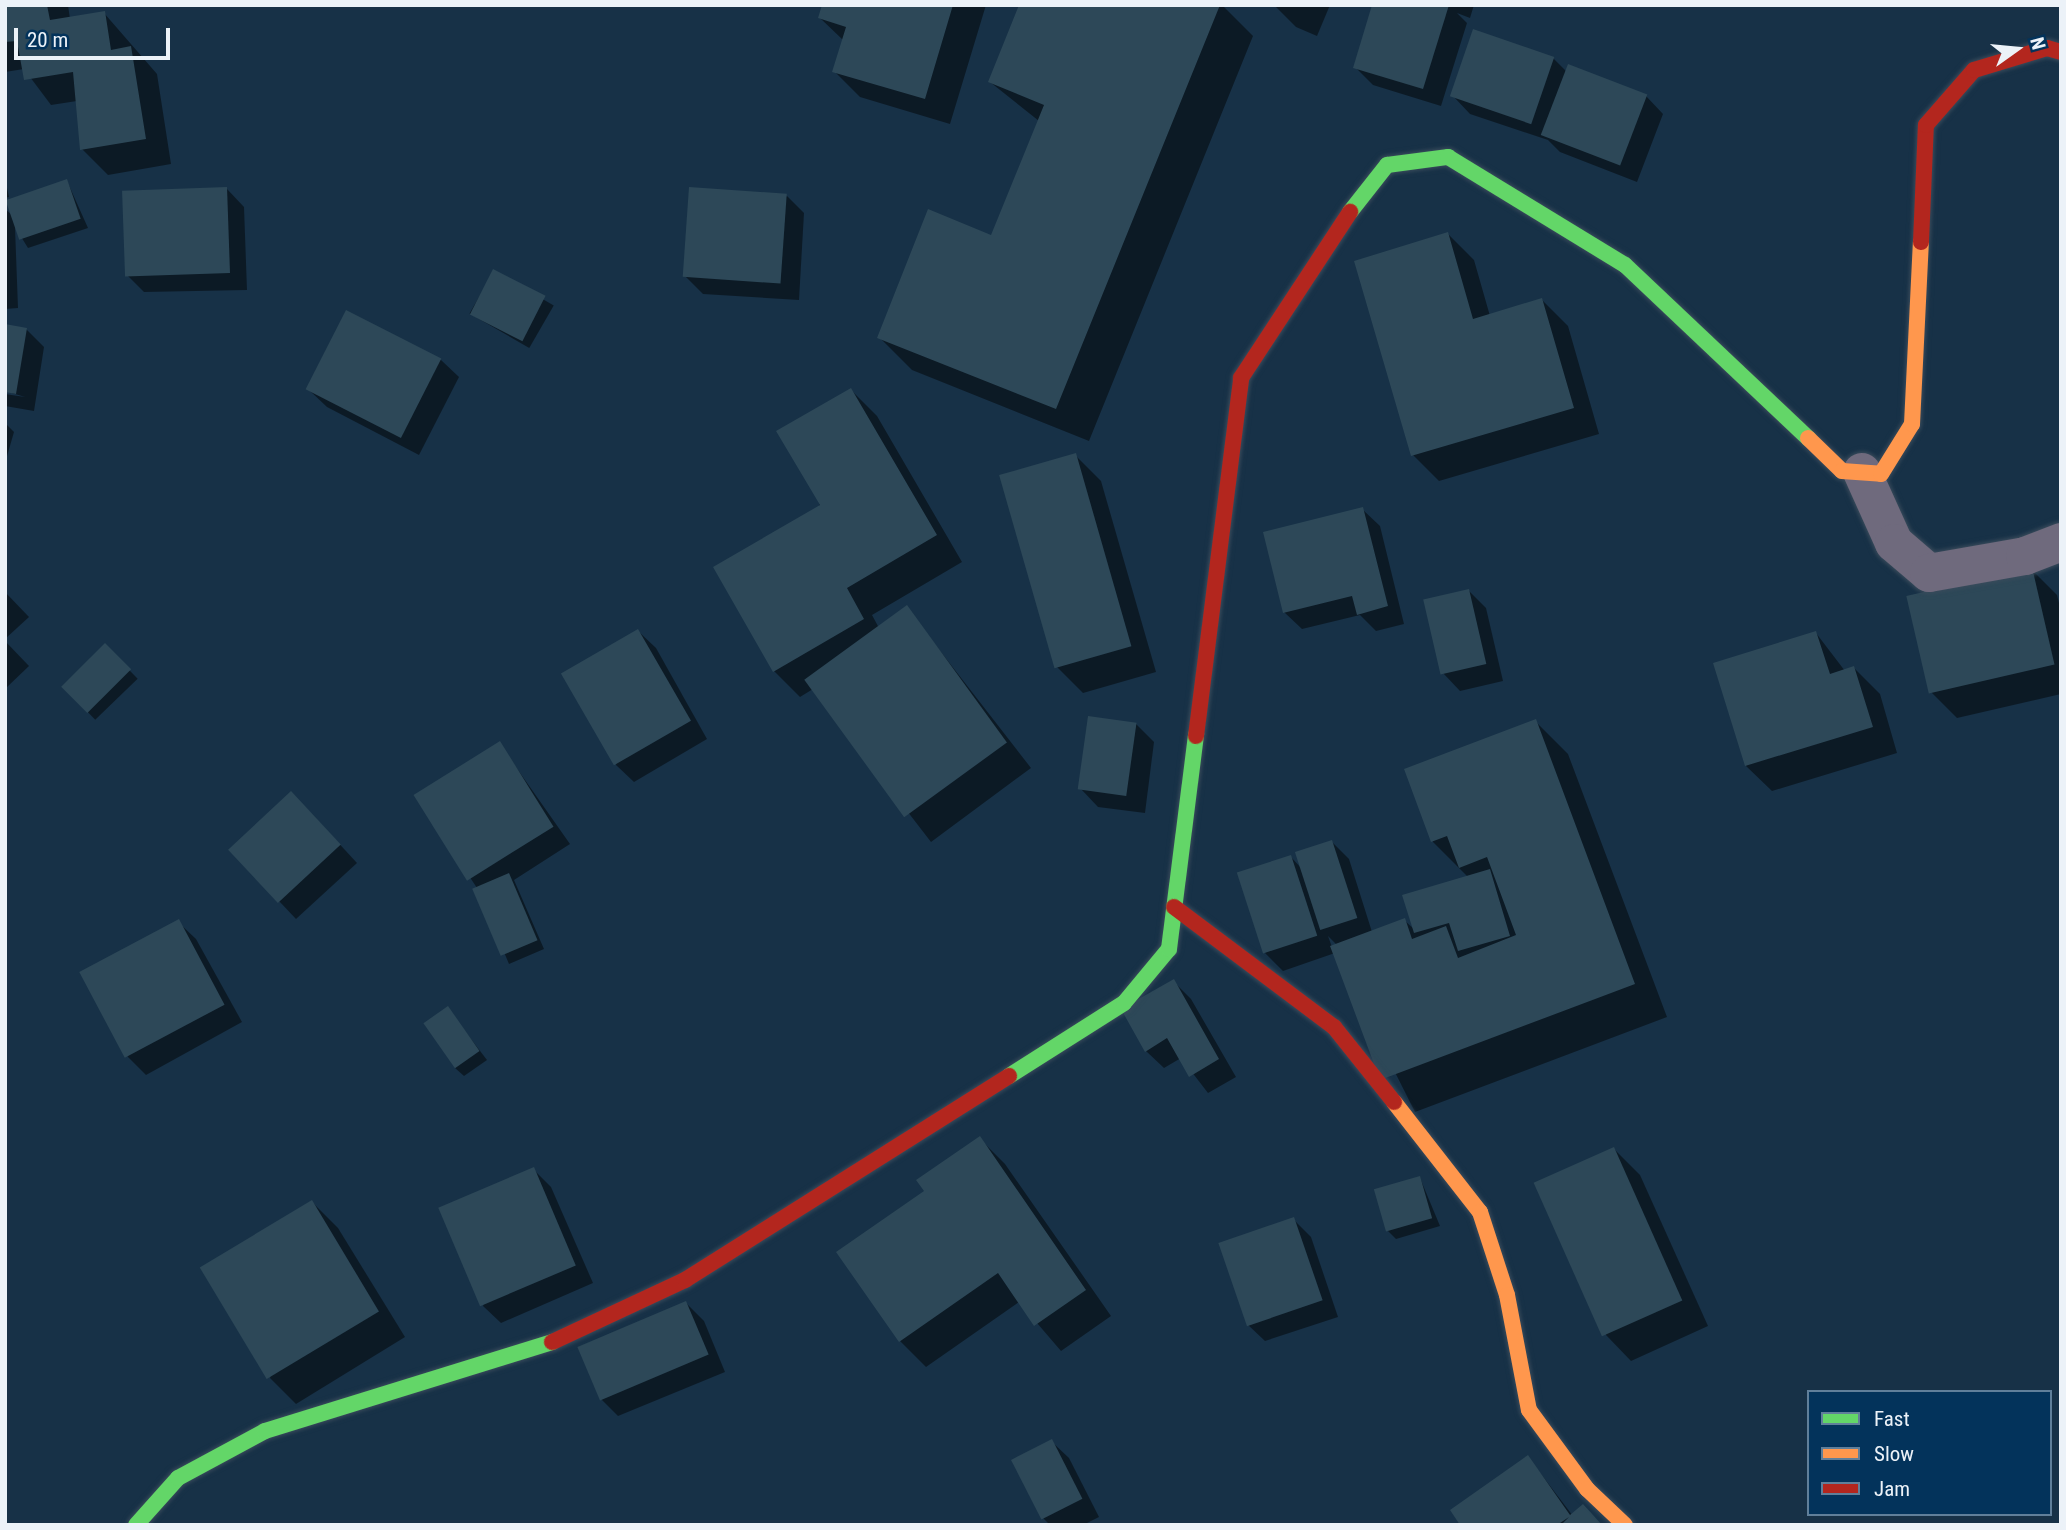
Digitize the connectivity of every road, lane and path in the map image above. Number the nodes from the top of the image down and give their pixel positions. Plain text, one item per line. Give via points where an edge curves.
1 (2061, 52) edge
2 (1862, 472) junction
3 (2061, 542) edge
4 (1174, 907) junction
5 (136, 1525) edge
6 (1626, 1525) edge

1 - 2 street via 2047,48 1974,71 1926,125 1912,424 1881,474
2 - 3 street via 1894,543 1929,573 2025,556
2 - 4 street via 1842,471 1625,265 1549,213 1448,157 1387,166 1318,254 1241,378
4 - 5 street via 1169,949 1124,1003 685,1280 546,1345 265,1431 178,1478
4 - 6 street via 1334,1027 1395,1112 1480,1212 1507,1295 1529,1410 1587,1489

